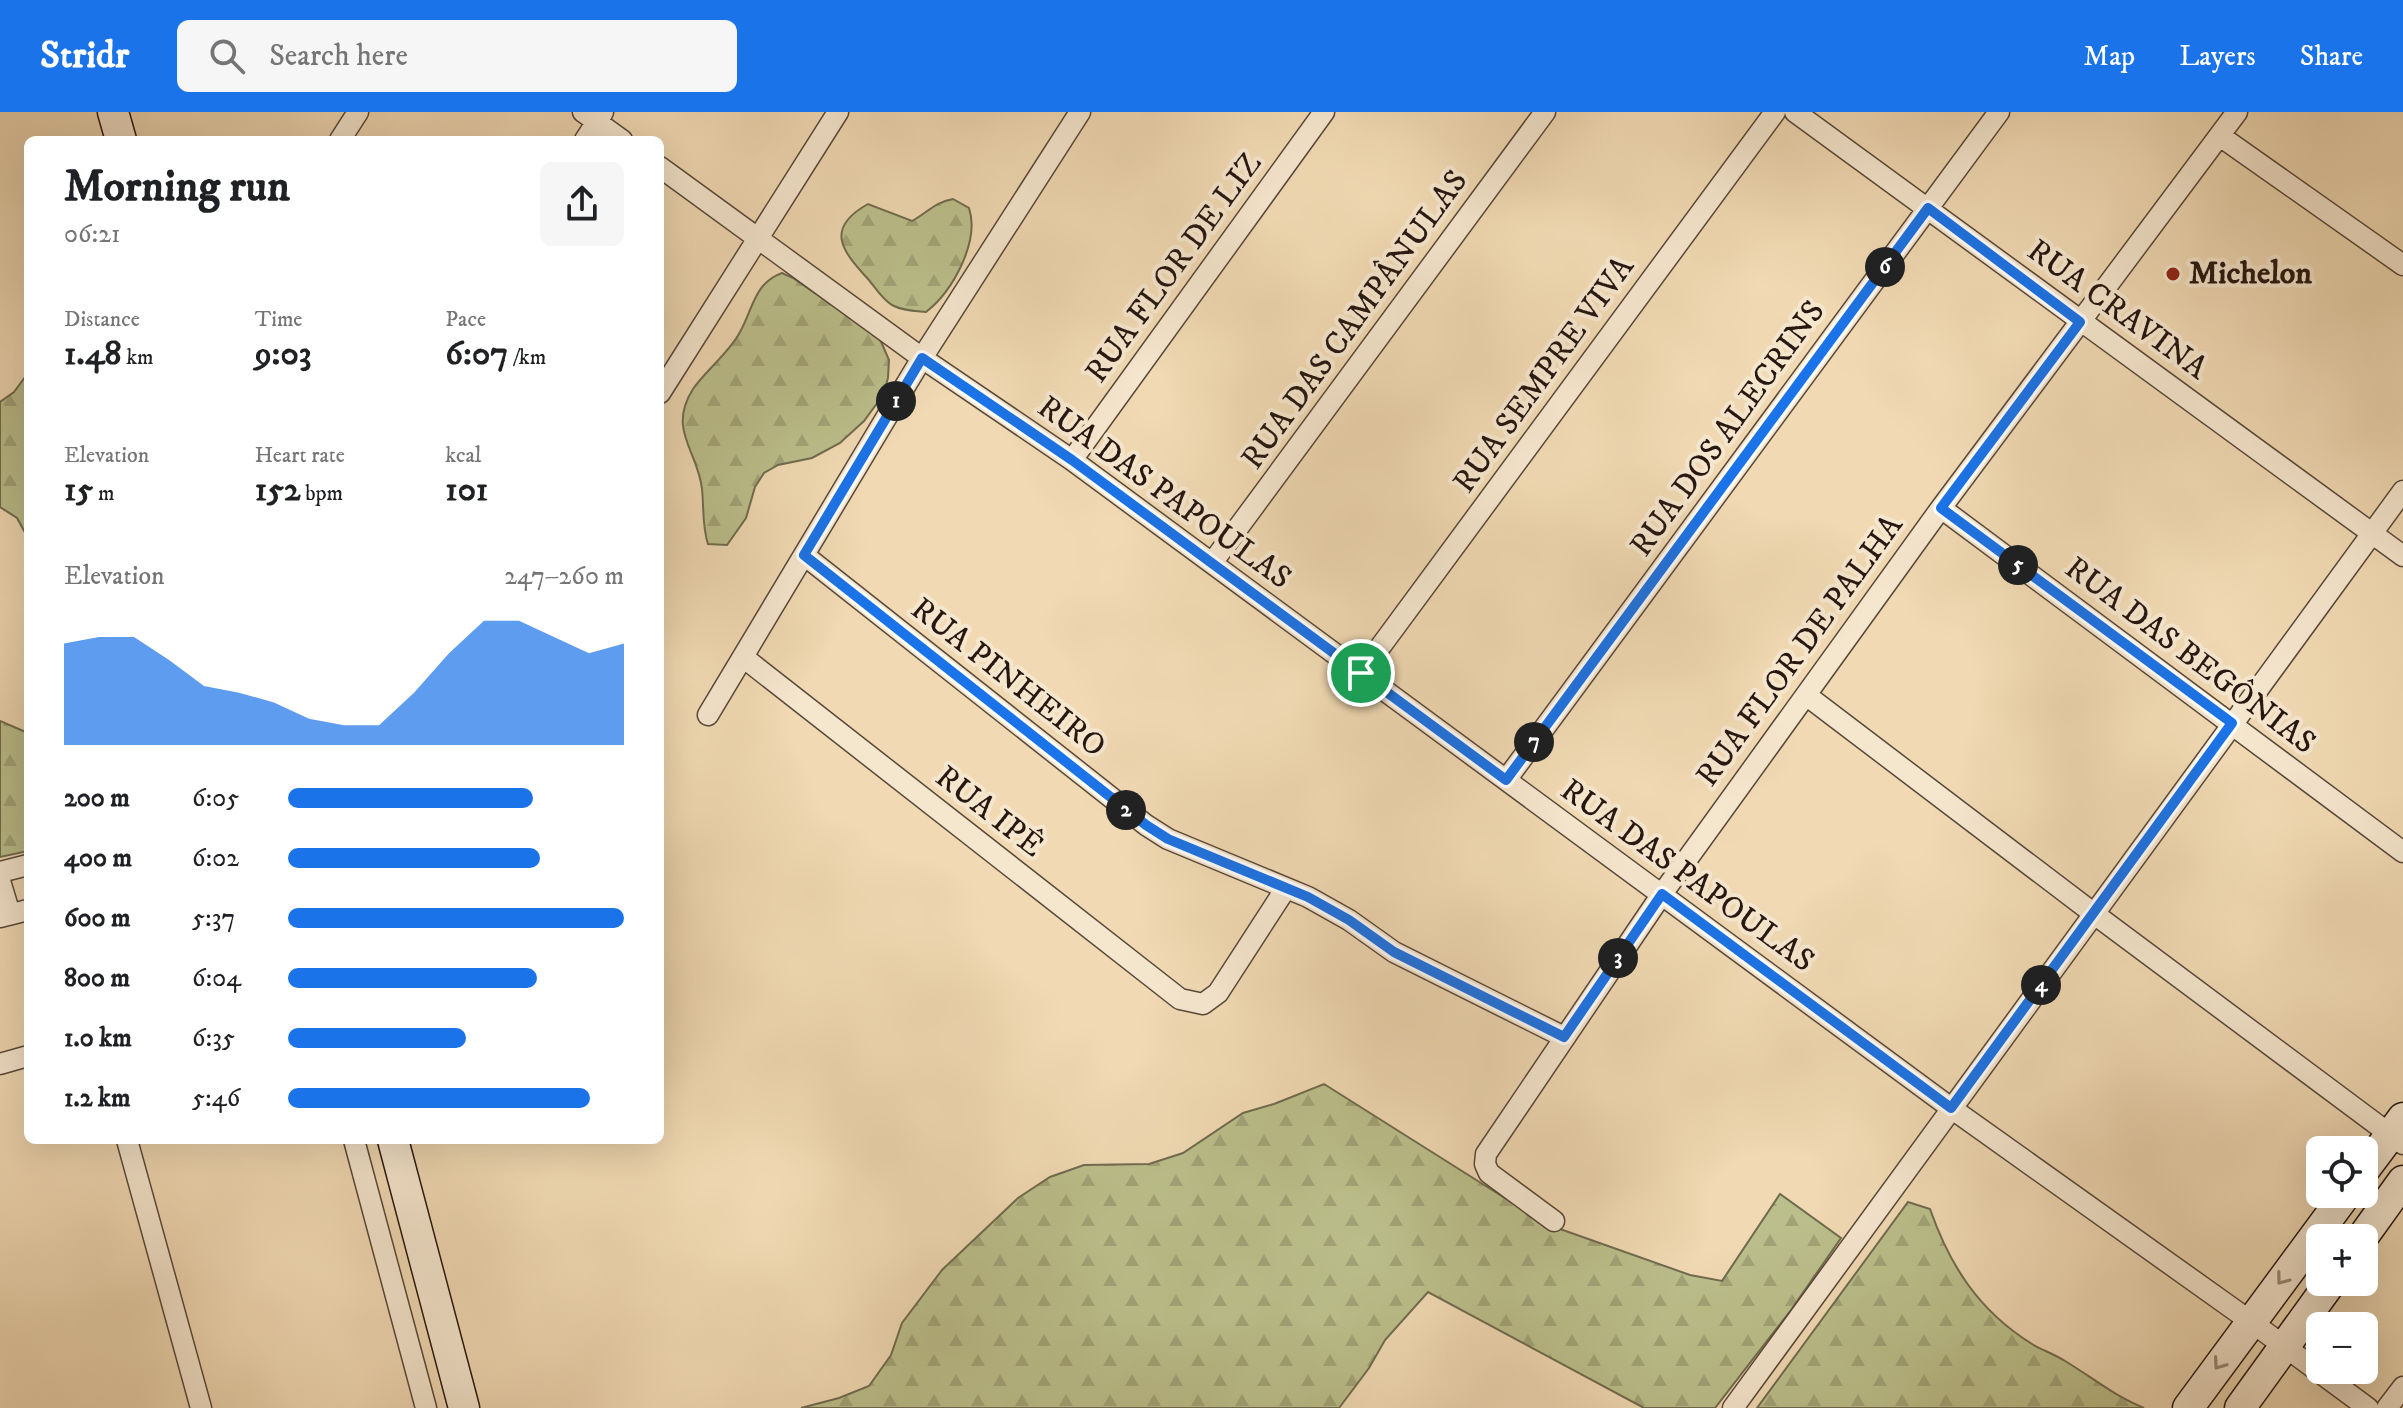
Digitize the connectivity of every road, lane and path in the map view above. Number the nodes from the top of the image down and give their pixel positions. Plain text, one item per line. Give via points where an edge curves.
1 (358, 112) edge
2 (838, 112) edge
3 (1080, 112) edge
4 (1324, 112) edge
5 (1545, 112) edge
6 (1775, 112) edge
7 (1795, 112) edge
8 (1999, 112) edge
9 (2237, 112) edge
10 (594, 115) edge
11 (343, 136) edge
12 (586, 136) edge
13 (618, 136) edge
14 (2220, 136) junction
15 (664, 170) edge
16 (1928, 208) junction
17 (758, 238) junction
18 (2403, 265) edge
19 (2080, 322) junction
20 (922, 358) junction
21 (664, 387) edge
22 (1072, 460) junction
23 (2403, 491) edge
24 (1941, 508) junction
25 (2372, 532) junction
26 (804, 555) junction
27 (2403, 556) edge
28 (1212, 563) junction
29 (743, 657) junction
30 (1361, 673) junction
31 (1806, 695) junction
32 (708, 715) dead end
33 (2232, 723) junction
34 (1506, 780) junction
35 (2403, 852) edge
36 (24, 866) edge
37 (0, 872) edge
38 (0, 881) edge
39 (1286, 888) junction
40 (1662, 894) junction
41 (2093, 913) junction
42 (13, 914) edge
43 (1564, 1037) junction
44 (24, 1057) edge
45 (0, 1064) edge
46 (1951, 1108) junction
47 (2399, 1132) edge
48 (128, 1144) edge
49 (355, 1144) edge
50 (394, 1144) edge
51 (2378, 1155) edge
52 (2403, 1181) edge
53 (2335, 1208) edge
54 (1554, 1221) dead end
55 (2372, 1224) edge
56 (2321, 1296) edge
57 (2250, 1321) junction
58 (2285, 1346) junction
59 (2403, 1387) edge
60 (201, 1408) edge
61 (426, 1408) edge
62 (464, 1408) edge
63 (1733, 1408) edge
64 (2188, 1408) edge
65 (2240, 1408) edge
66 (2368, 1408) edge
67 (2387, 1408) edge

1 - 11 street
2 - 17 street
3 - 20 street
4 - 22 street, RUA FLOR DE LIZ
5 - 28 street, RUA DAS CAMPÂNULAS
6 - 30 street, RUA SEMPRE VIVA
7 - 16 street, RUA CRAVINA
8 - 16 street, RUA DOS ALECRINS
9 - 14 street, RUA FLOR DE PALHA
10 - 12 street
10 - 13 street
14 - 18 street
14 - 19 street, RUA FLOR DE PALHA
15 - 17 street, RUA DAS PAPOULAS
16 - 19 street, RUA CRAVINA
16 - 34 street, RUA DOS ALECRINS
17 - 20 street, RUA DAS PAPOULAS
17 - 21 street
19 - 24 street, RUA FLOR DE PALHA
19 - 25 street, RUA CRAVINA
20 - 22 street, RUA DAS PAPOULAS
20 - 26 street
22 - 28 street, RUA DAS PAPOULAS
23 - 25 street
24 - 31 street, RUA FLOR DE PALHA
24 - 33 street, RUA DAS BEGÔNIAS
25 - 27 street, RUA CRAVINA
25 - 33 street
26 - 29 street
26 - 39 street, RUA PINHEIRO via 1146,825
28 - 30 street, RUA DAS PAPOULAS
29 - 32 street
29 - 39 street, RUA IPÊ via 1180,999 1203,1004 1218,993
30 - 34 street, RUA DAS PAPOULAS
31 - 40 street, RUA FLOR DE PALHA
31 - 41 street
33 - 35 street, RUA DAS BEGÔNIAS
33 - 41 street
34 - 40 street, RUA DAS PAPOULAS
36 - 37 street
38 - 42 street
39 - 43 street, RUA PINHEIRO via 1349,920 1394,952
40 - 43 street, RUA FLOR DE PALHA
40 - 46 street, RUA DAS PAPOULAS
41 - 46 street
41 - 47 street
43 - 54 street, RUA FLOR DE PALHA via 1486,1154 1485,1164 1489,1173
44 - 45 street
46 - 57 street, RUA DAS PAPOULAS
46 - 63 street
47 - 51 street
48 - 60 street
49 - 61 street
50 - 62 street
52 - 55 street
53 -> 57 street
56 - 58 street
57 - 58 street, RUA DAS PAPOULAS
57 -> 64 street
58 - 65 street
58 - 66 street, RUA DAS PAPOULAS
59 - 67 street

